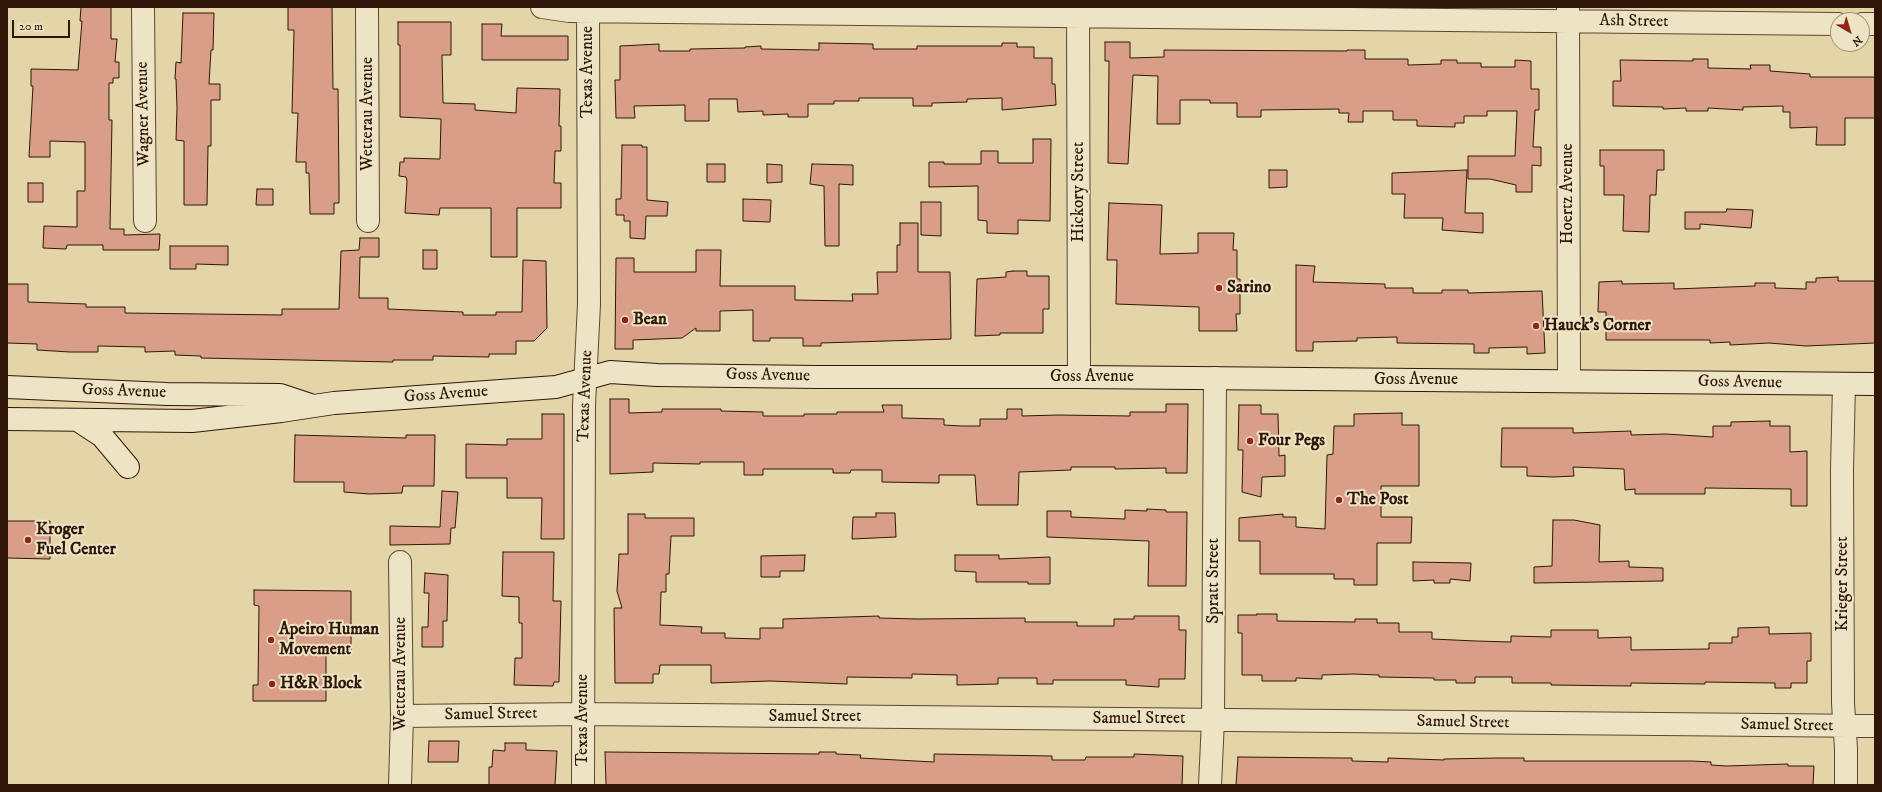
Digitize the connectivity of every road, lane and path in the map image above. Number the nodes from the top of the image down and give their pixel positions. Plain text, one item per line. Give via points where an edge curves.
1 (143, 7) edge
2 (367, 7) edge
3 (542, 7) edge
4 (588, 9) edge
5 (1078, 11) edge
6 (1568, 14) edge
7 (1830, 24) edge
8 (145, 221) dead end
9 (368, 221) dead end
10 (1079, 377) junction
11 (1215, 378) junction
12 (586, 380) junction
13 (1569, 381) junction
14 (1844, 384) junction
15 (1875, 384) edge
16 (7, 387) edge
17 (311, 406) junction
18 (7, 419) edge
19 (79, 421) junction
20 (128, 467) dead end
21 (400, 562) dead end
22 (583, 714) junction
23 (402, 716) junction
24 (1213, 720) junction
25 (1875, 726) edge
26 (1844, 727) junction
27 (400, 785) edge
28 (582, 785) edge
29 (1210, 785) edge
30 (1846, 785) edge

1 - 8 street, Wagner Avenue
2 - 9 street, Wetterau Avenue
3 - 4 street, Ash Street via 570,11
4 - 5 street, Ash Street
4 - 12 street, Texas Avenue via 589,304
5 - 6 street, Ash Street
5 - 10 street, Hickory Street
6 - 7 street, Ash Street
6 - 13 street, Hoertz Avenue
10 - 11 street, Goss Avenue
10 - 12 street, Goss Avenue via 818,377 610,372
11 - 13 street, Goss Avenue
11 - 24 street, Spratt Street
12 - 17 street, Goss Avenue via 556,386
12 - 22 street, Texas Avenue
13 - 14 street, Goss Avenue
14 - 15 street, Goss Avenue
14 - 26 street, Krieger Street
16 - 17 street, Goss Avenue via 280,396
17 - 19 street, Goss Avenue via 281,412 192,421
18 - 19 street, Goss Avenue
19 - 20 street via 102,436
21 - 23 street, Wetterau Avenue
22 - 23 street, Samuel Street
22 - 24 street, Samuel Street
22 - 28 street, Texas Avenue
23 - 27 street, Wetterau Avenue
24 - 26 street, Samuel Street
24 - 29 street, Spratt Street
25 - 26 street, Samuel Street
26 - 30 street, Krieger Street

